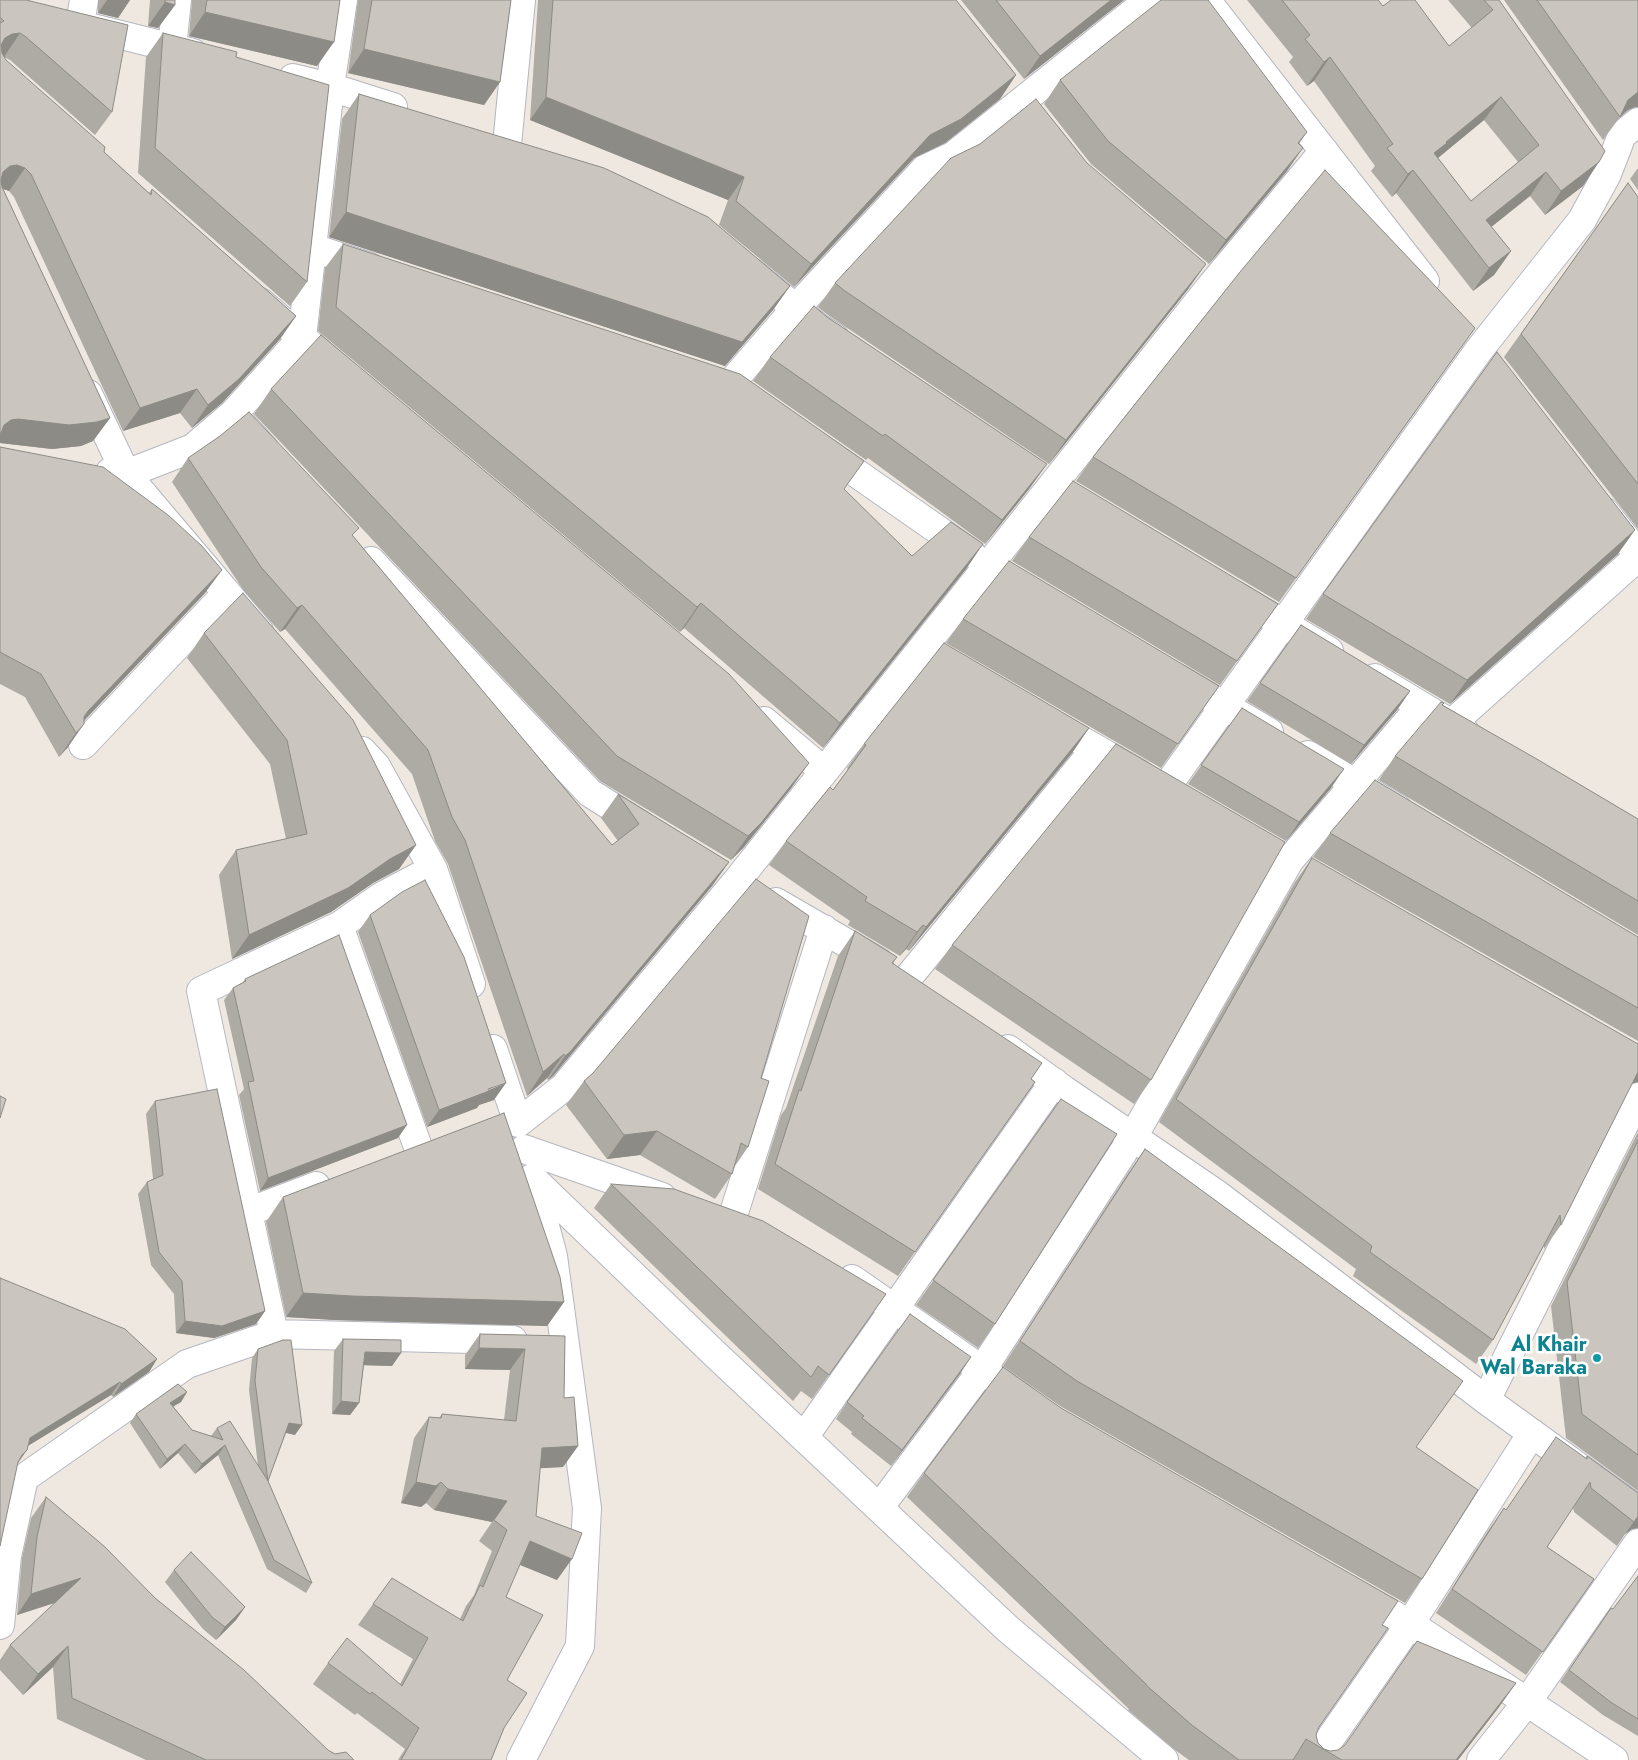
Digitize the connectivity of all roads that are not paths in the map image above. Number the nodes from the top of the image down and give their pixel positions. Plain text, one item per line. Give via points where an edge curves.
1 (177, 0) edge
2 (343, 0) edge
3 (521, 0) edge
4 (1149, 0) edge
5 (1206, 0) edge
6 (82, 13) edge
7 (53, 18) edge
8 (172, 48) junction
9 (218, 59) edge
10 (265, 71) edge
11 (1004, 80) edge
12 (330, 87) junction
13 (1022, 102) junction
14 (414, 114) edge
15 (1638, 122) edge
16 (1039, 124) edge
17 (479, 136) edge
18 (1591, 150) edge
19 (1324, 151) junction
20 (1615, 185) junction
21 (312, 248) junction
22 (734, 258) edge
23 (1189, 267) edge
24 (396, 276) edge
25 (243, 286) edge
26 (1211, 286) junction
27 (1438, 296) edge
28 (796, 308) junction
29 (1462, 327) edge
30 (302, 338) junction
31 (851, 349) edge
32 (1479, 350) junction
33 (77, 369) edge
34 (1498, 373) edge
35 (703, 376) edge
36 (356, 383) edge
37 (730, 384) junction
38 (754, 401) edge
39 (232, 414) junction
40 (802, 435) edge
41 (280, 464) edge
42 (87, 469) edge
43 (126, 474) junction
44 (1044, 479) junction
45 (1589, 491) edge
46 (1076, 500) edge
47 (354, 543) edge
48 (1638, 555) edge
49 (988, 565) junction
50 (1013, 580) edge
51 (1217, 584) edge
52 (226, 594) junction
53 (1283, 624) junction
54 (272, 646) edge
55 (922, 647) junction
56 (947, 662) edge
57 (1157, 666) edge
58 (1224, 706) junction
59 (1421, 706) junction
60 (747, 707) edge
61 (1029, 710) edge
62 (1451, 724) junction
63 (343, 729) edge
64 (1485, 744) edge
65 (83, 745) edge
66 (1095, 749) junction
67 (824, 771) junction
68 (1356, 784) junction
69 (1165, 789) junction
70 (1189, 803) edge
71 (1415, 819) edge
72 (663, 838) edge
73 (1264, 847) edge
74 (1289, 861) junction
75 (712, 867) edge
76 (433, 869) junction
77 (1314, 876) edge
78 (736, 882) junction
79 (339, 926) junction
80 (824, 929) junction
81 (907, 979) junction
82 (930, 992) edge
83 (992, 1037) edge
84 (1054, 1082) junction
85 (1638, 1097) edge
86 (487, 1120) edge
87 (518, 1127) junction
88 (444, 1137) edge
89 (1133, 1137) junction
90 (418, 1147) junction
91 (391, 1157) edge
92 (338, 1178) edge
93 (532, 1178) junction
94 (248, 1212) junction
95 (830, 1264) edge
96 (894, 1309) junction
97 (274, 1334) junction
98 (564, 1342) junction
99 (982, 1370) junction
100 (1486, 1400) junction
101 (1044, 1414) edge
102 (1532, 1433) junction
103 (804, 1437) junction
104 (24, 1478) junction
105 (45, 1500) edge
106 (879, 1508) junction
107 (1638, 1510) edge
108 (1638, 1543) edge
109 (1333, 1580) edge
110 (1410, 1624) junction
111 (0, 1625) edge
112 (1527, 1702) junction
113 (521, 1760) edge
114 (1164, 1760) edge
115 (1315, 1760) edge
116 (1481, 1760) edge
117 (1614, 1760) edge

1 - 8 street
2 - 12 street
3 - 17 street via 516,148
4 - 13 street
5 - 19 street
6 - 7 street
6 - 8 street
8 - 9 street
10 - 12 street
11 - 13 street
12 - 14 street
12 - 21 street
13 - 16 street
13 - 28 street via 953,156 925,169
15 - 20 street via 1622,135
18 - 20 street
19 - 26 street
19 - 27 street
20 - 32 street via 1582,220
21 - 24 street
21 - 30 street
22 - 28 street
23 - 26 street
25 - 30 street
26 - 44 street
28 - 31 street
28 - 37 street
29 - 32 street
30 - 36 street
30 - 39 street
32 - 34 street
32 - 53 street
33 - 43 street
35 - 37 street
37 - 38 street
39 - 41 street
39 - 43 street via 193,448
40 - 49 street
42 - 43 street
43 - 52 street
44 - 46 street
44 - 49 street
45 - 48 street
47 - 72 street via 590,793
48 - 62 street
49 - 50 street
49 - 55 street
51 - 53 street
52 - 54 street
52 - 65 street
53 - 58 street
53 - 59 street
55 - 56 street
55 - 67 street
57 - 58 street
58 - 68 street
58 - 69 street
59 - 62 street
59 - 68 street
60 - 67 street
61 - 66 street
62 - 64 street
63 - 76 street via 376,766
66 - 69 street
66 - 81 street
67 - 78 street
68 - 71 street
68 - 74 street
69 - 70 street
73 - 74 street
74 - 77 street
74 - 89 street
75 - 78 street
76 - 79 street via 382,896
76 - 87 street
78 - 80 street
78 - 87 street via 564,1087
79 - 90 street
79 - 94 street via 201,991
80 - 81 street
80 - 87 street via 740,1226 696,1210
81 - 82 street
83 - 84 street
84 - 89 street
84 - 96 street
85 - 100 street
86 - 87 street
87 - 93 street
88 - 90 street
89 - 99 street
89 - 100 street via 1218,1194
90 - 91 street
92 - 94 street
93 - 98 street via 553,1256
93 - 103 street
94 - 97 street
95 - 96 street
96 - 99 street
96 - 103 street
97 - 98 street
97 - 104 street via 187,1364
98 - 113 street via 586,1508 580,1646
99 - 101 street
99 - 106 street
100 - 102 street
102 - 107 street
102 - 110 street
103 - 106 street
104 - 105 street
104 - 111 street via 7,1556
106 - 114 street via 1008,1629
108 - 112 street
109 - 110 street
110 - 112 street
110 - 115 street
112 - 116 street
112 - 117 street

